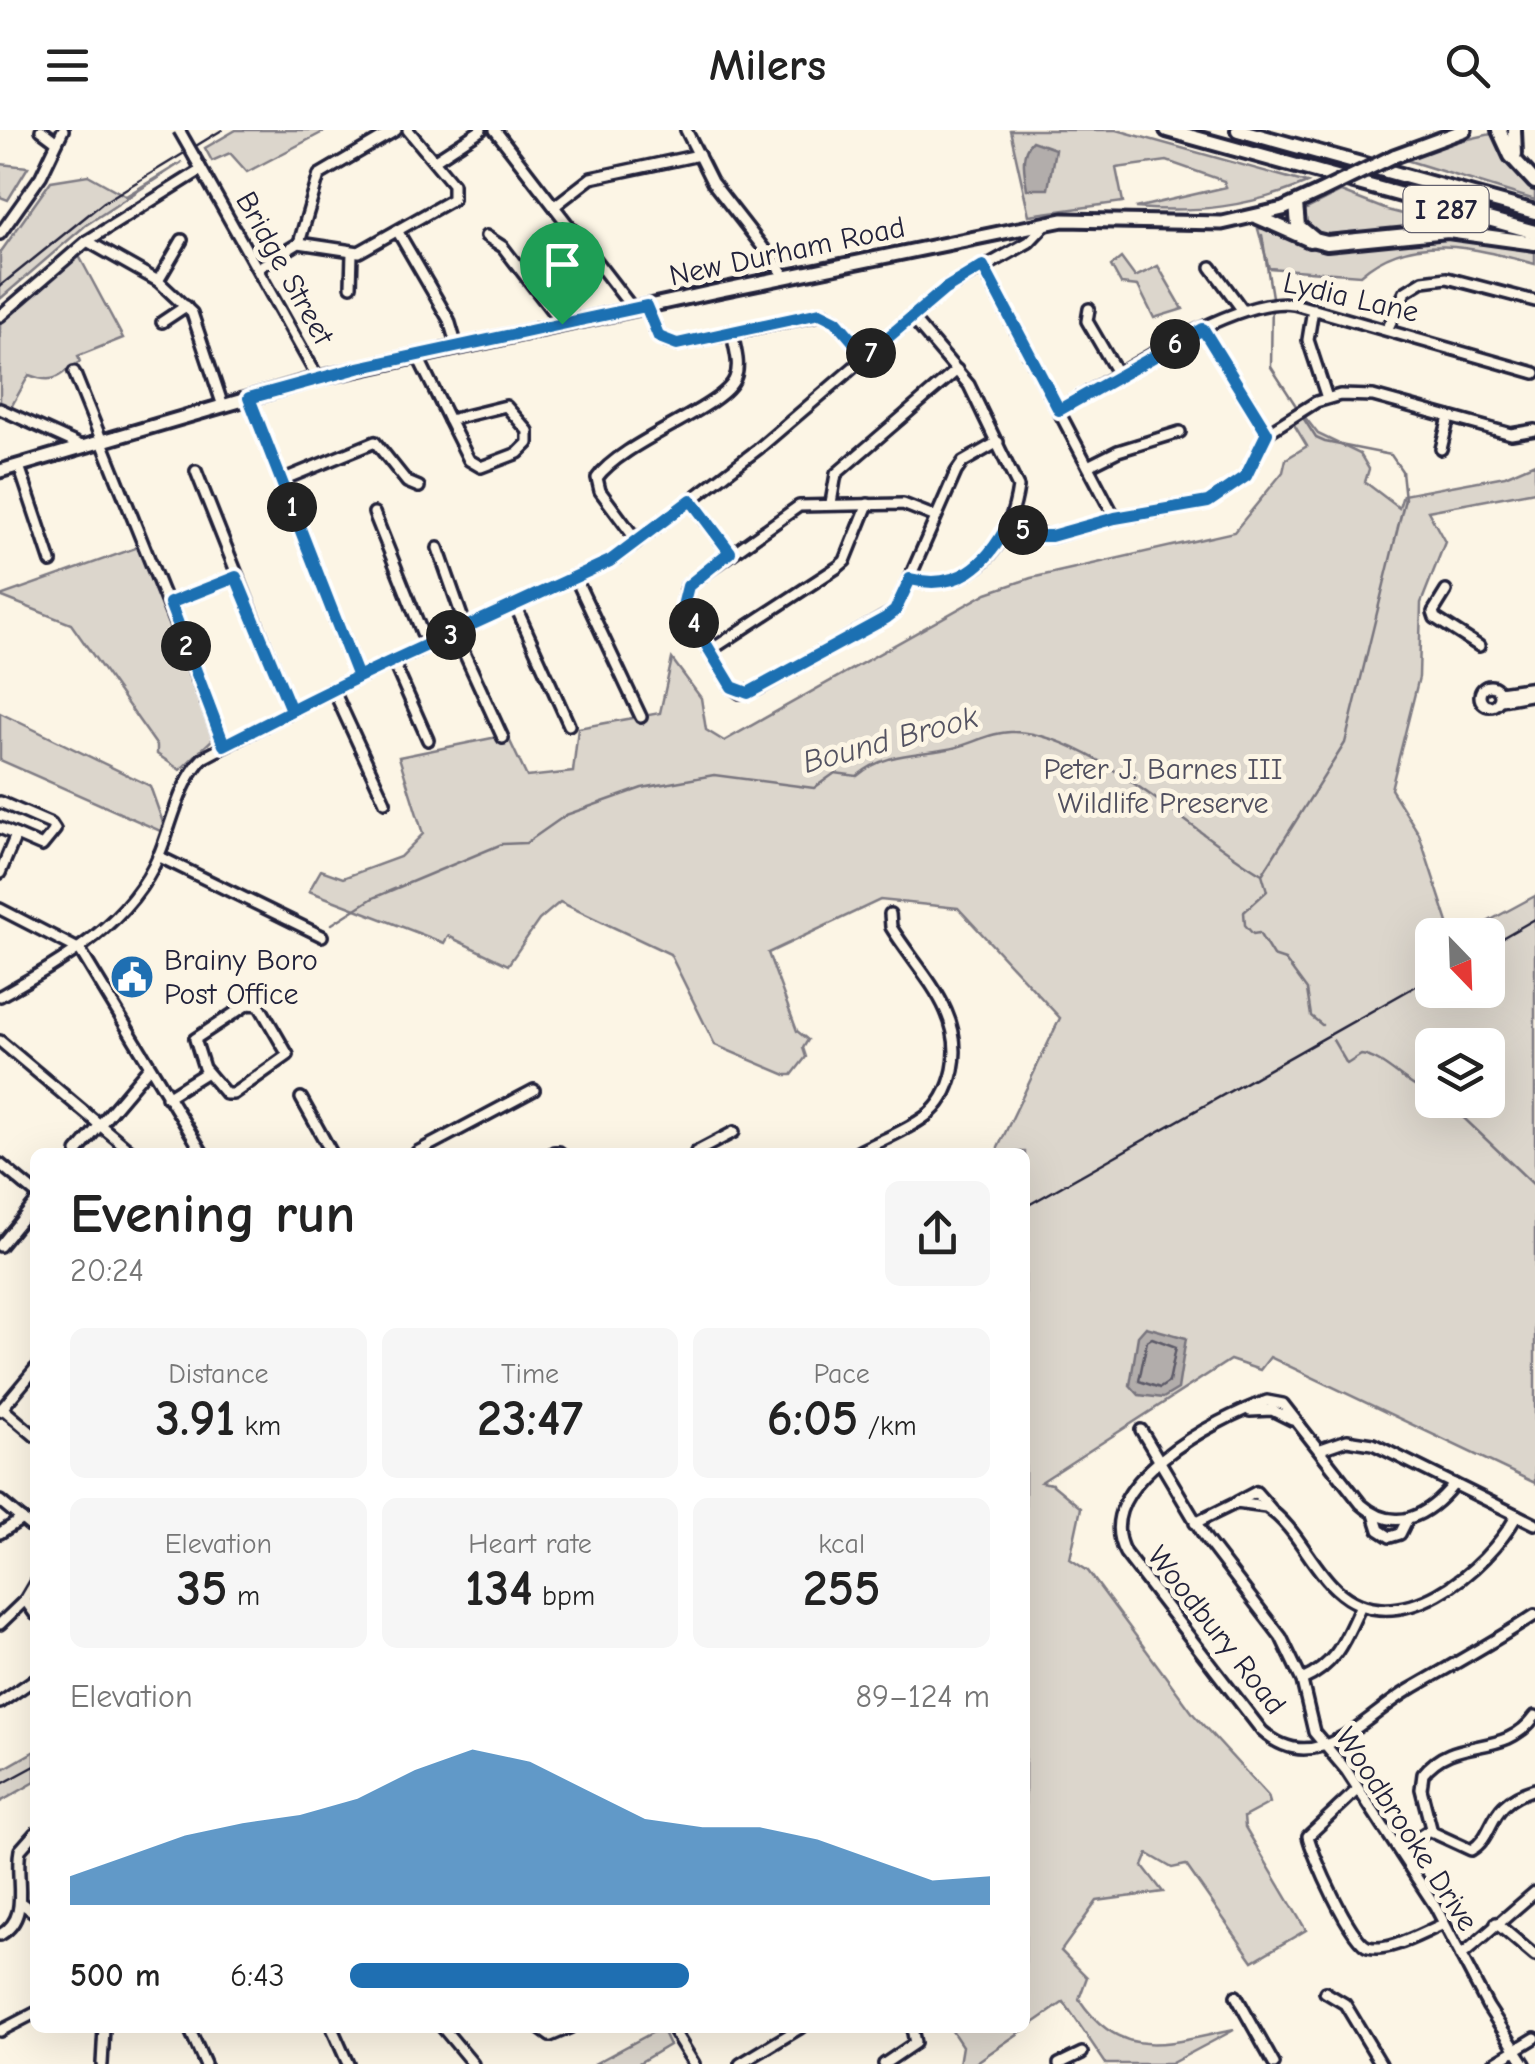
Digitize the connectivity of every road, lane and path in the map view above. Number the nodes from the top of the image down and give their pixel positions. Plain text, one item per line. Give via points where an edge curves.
1 (41, 130) edge
2 (63, 130) edge
3 (178, 130) edge
4 (396, 130) edge
5 (408, 130) edge
6 (481, 130) edge
7 (495, 130) edge
8 (686, 130) edge
9 (1167, 130) edge
10 (1238, 130) edge
11 (1464, 130) edge
12 (1499, 130) edge
13 (1514, 130) edge
14 (58, 142) junction
15 (698, 155) junction
16 (436, 160) junction
17 (1520, 166) junction
18 (201, 170) junction
19 (1535, 182) edge
20 (556, 204) junction
21 (1296, 204) junction
22 (1535, 212) edge
23 (1258, 216) junction
24 (1048, 222) junction
25 (398, 232) junction
26 (1535, 232) edge
27 (0, 234) edge
28 (486, 236) dead end
29 (88, 240) junction
30 (182, 240) dead end
31 (1315, 240) junction
32 (1535, 243) edge
33 (299, 244) junction
34 (352, 253) junction
35 (983, 266) junction
36 (1212, 267) dead end
37 (258, 268) junction
38 (786, 277) junction
39 (158, 280) junction
40 (351, 286) dead end
41 (1535, 301) edge
42 (186, 306) junction
43 (639, 308) junction
44 (1241, 308) junction
45 (1089, 309) dead end
46 (1313, 310) junction
47 (0, 316) edge
48 (912, 318) junction
49 (162, 322) dead end
50 (562, 324) junction
51 (1203, 329) junction
52 (1387, 330) junction
53 (732, 332) junction
54 (457, 347) junction
55 (417, 355) junction
56 (866, 356) junction
57 (957, 370) junction
58 (74, 372) dead end
59 (1535, 373) edge
60 (1118, 376) junction
61 (318, 378) junction
62 (249, 398) junction
63 (1327, 398) junction
64 (223, 406) junction
65 (0, 409) edge
66 (1059, 410) junction
67 (1449, 417) junction
68 (449, 420) junction
69 (1535, 430) edge
70 (1180, 432) dead end
71 (1267, 433) junction
72 (105, 441) junction
73 (998, 442) junction
74 (84, 447) junction
75 (1441, 449) dead end
76 (19, 466) junction
77 (1088, 466) junction
78 (196, 471) dead end
79 (0, 472) edge
80 (282, 480) junction
81 (419, 487) dead end
82 (691, 500) junction
83 (831, 503) junction
84 (868, 504) junction
85 (374, 513) dead end
86 (936, 518) junction
87 (1115, 518) junction
88 (1008, 524) junction
89 (637, 541) junction
90 (438, 548) dead end
91 (730, 552) junction
92 (51, 562) dead end
93 (236, 577) junction
94 (575, 577) junction
95 (910, 579) junction
96 (1446, 591) dead end
97 (170, 603) junction
98 (515, 605) junction
99 (466, 628) junction
100 (455, 633) junction
101 (427, 645) junction
102 (1479, 646) dead end
103 (711, 650) junction
104 (392, 661) junction
105 (358, 677) junction
106 (333, 689) junction
107 (1535, 690) edge
108 (1500, 696) dead end
109 (291, 710) junction
110 (641, 717) dead end
111 (569, 725) dead end
112 (503, 738) dead end
113 (428, 740) dead end
114 (224, 745) junction
115 (0, 802) edge
116 (385, 802) dead end
117 (0, 828) edge
118 (16, 835) junction
119 (158, 856) junction
120 (0, 872) edge
121 (0, 908) edge
122 (890, 914) dead end
123 (322, 936) dead end
124 (80, 950) junction
125 (0, 996) edge
126 (0, 1042) edge
127 (150, 1067) junction
128 (206, 1070) junction
129 (534, 1090) dead end
130 (166, 1094) junction
131 (301, 1098) dead end
132 (99, 1126) junction
133 (734, 1132) dead end
134 (80, 1148) edge
135 (127, 1148) edge
136 (200, 1148) edge
137 (329, 1148) edge
138 (425, 1148) edge
139 (704, 1148) edge
140 (865, 1148) edge
141 (0, 1164) edge
142 (30, 1189) edge
143 (30, 1209) edge
144 (0, 1246) edge
145 (30, 1376) edge
146 (1, 1409) edge
147 (1141, 1430) dead end
148 (30, 1432) edge
149 (1320, 1449) junction
150 (1158, 1461) junction
151 (1454, 1484) junction
152 (0, 1500) edge
153 (1374, 1514) junction
154 (1517, 1515) junction
155 (22, 1519) junction
156 (1408, 1520) junction
157 (1196, 1522) junction
158 (1535, 1524) edge
159 (30, 1526) edge
160 (0, 1532) edge
161 (30, 1592) edge
162 (25, 1600) junction
163 (1361, 1604) junction
164 (30, 1607) edge
165 (1535, 1614) edge
166 (0, 1624) edge
167 (1302, 1680) junction
168 (30, 1682) edge
169 (0, 1703) edge
170 (1535, 1716) edge
171 (1324, 1746) junction
172 (1358, 1788) junction
173 (1535, 1789) edge
174 (1431, 1829) junction
175 (30, 1839) edge
176 (1398, 1850) junction
177 (1535, 1892) edge
178 (21, 1903) junction
179 (30, 1909) edge
180 (1496, 1923) junction
181 (1444, 1924) junction
182 (0, 1935) edge
183 (1461, 1956) junction
184 (1535, 1956) edge
185 (1325, 1992) dead end
186 (1236, 1996) dead end
187 (30, 2016) edge
188 (0, 2031) edge
189 (104, 2033) edge
190 (191, 2033) edge
191 (334, 2033) edge
192 (446, 2033) edge
193 (675, 2033) edge
194 (792, 2033) edge
195 (913, 2033) edge
196 (1535, 2038) edge
197 (1516, 2050) junction
198 (1082, 2054) dead end
199 (102, 2064) edge
200 (205, 2064) edge
201 (348, 2064) edge
202 (473, 2064) edge
203 (694, 2064) edge
204 (740, 2064) edge
205 (884, 2064) edge
206 (1059, 2064) edge
207 (1274, 2064) edge
208 (1381, 2064) edge
209 (1492, 2064) edge
210 (1524, 2064) edge

1 - 14 street
2 - 14 street
3 - 18 street, Bridge Street, bridge
4 - 33 street via 318,175
5 - 16 street
6 - 16 street
7 - 20 street
8 - 15 street
9 - 26 highway, I 287
10 - 22 highway, I 287
11 - 21 main road, New Durham Road, bridge
12 - 17 highway
13 - 17 highway
14 - 27 street
15 - 20 street via 591,178
15 - 38 street
16 - 25 street via 454,184 453,199
17 - 19 highway
18 - 29 street
18 - 37 street, Bridge Street
20 - 43 street
21 - 23 main road, New Durham Road
21 - 31 highway via 1298,226
23 - 24 main road, New Durham Road via 1207,225
23 - 31 highway
24 - 35 street via 1029,242
24 - 38 main road, New Durham Road
25 - 34 street
25 - 54 street via 449,320
28 - 50 street via 503,248
29 - 39 street
29 - 47 street
30 - 39 street
31 - 32 highway via 1448,230
33 - 34 street
33 - 37 street
34 - 40 street
35 - 48 street
35 - 66 street
36 - 44 street
37 - 61 street, Bridge Street
38 - 43 main road, New Durham Road
39 - 42 street
41 - 52 street via 1436,278 1405,292
42 - 49 street
42 - 64 street
43 - 50 main road, New Durham Road
43 - 53 street via 666,342
44 - 46 street, Lydia Lane via 1275,302
44 - 51 street, Lydia Lane
45 - 60 street via 1087,321
46 - 52 street, Lydia Lane
46 - 63 street via 1308,340
48 - 56 street
48 - 57 street
50 - 54 main road, New Durham Road
51 - 60 street, Lydia Lane
51 - 71 street
52 - 59 street, Lydia Lane
53 - 56 street via 824,314
53 - 89 street via 738,366 728,390 643,441 598,478 600,491
54 - 55 main road, New Durham Road
55 - 61 main road, New Durham Road
55 - 68 street
56 - 82 street
57 - 73 street
57 - 83 street via 836,474
58 - 72 street
60 - 66 street, Lydia Lane
61 - 62 main road, New Durham Road
62 - 64 main road, New Durham Road
62 - 80 street
63 - 67 street via 1364,395
63 - 71 street
64 - 72 main road, New Durham Road
65 - 74 street
66 - 77 street
67 - 69 street via 1511,434
67 - 75 street
68 - 68 street via 470,460 481,467 528,443 528,431 506,406
70 - 77 street
71 - 87 street via 1252,468 1225,494
72 - 74 main road, New Durham Road
72 - 97 street
73 - 86 street via 962,462
73 - 88 street via 1018,487
74 - 76 main road, New Durham Road
76 - 79 main road, New Durham Road
76 - 92 street
77 - 87 street
78 - 93 street
80 - 81 street via 375,442
80 - 105 street
82 - 89 street
82 - 91 street
83 - 84 street
83 - 91 street via 789,510
84 - 86 street via 903,504
84 - 103 street via 838,567
85 - 101 street
86 - 95 street
87 - 88 street via 1051,536
88 - 95 street via 987,560 958,578 944,584
89 - 94 street
90 - 99 street
91 - 103 street via 688,586 682,601
93 - 97 street
93 - 109 street
94 - 98 street
94 - 110 street
95 - 103 street via 886,618 758,690 740,693 732,687
96 - 102 street via 1435,618
97 - 114 street
98 - 99 street
98 - 111 street
99 - 100 street
100 - 101 street
100 - 112 street
101 - 104 street
104 - 105 street
104 - 113 street
105 - 106 street
106 - 109 street
106 - 116 street
107 - 108 street
109 - 114 street
114 - 119 street via 196,765
115 - 118 street via 55,830 42,846
117 - 118 street
118 - 120 street
119 - 123 street
119 - 124 street
121 - 124 street
122 - 140 street via 891,927 950,1015 955,1057 948,1088 929,1114
124 - 125 street
124 - 127 street
126 - 132 street
127 - 130 street
127 - 132 street
128 - 128 street via 233,1094 286,1061 288,1050 260,1005 248,1004 197,1035 194,1044
128 - 130 street
129 - 138 street
130 - 136 street
131 - 137 street
132 - 134 street
132 - 135 street
133 - 139 street
141 - 142 street
143 - 144 street
145 - 146 street
146 - 148 street
147 - 150 street, Woodbrooke Drive
149 - 150 street, Woodbury Road via 1276,1411 1246,1412
149 - 151 street via 1359,1440
149 - 153 street
150 - 157 street, Woodbrooke Drive
150 - 171 street, Woodbury Road via 1141,1474 1125,1502 1118,1527 1125,1553 1262,1731 1291,1746
151 - 154 street
151 - 156 street via 1438,1504
152 - 155 street
153 - 156 street
153 - 156 street via 1379,1530 1390,1537
154 - 158 street
154 - 163 street via 1491,1554 1421,1603 1395,1609
155 - 159 street
155 - 160 street
157 - 163 street via 1256,1492 1332,1586
157 - 167 street, Woodbrooke Drive via 1280,1637
161 - 162 street
162 - 164 street
162 - 166 street
163 - 167 street via 1340,1651
165 - 171 street via 1396,1699 1347,1738
167 - 171 street, Woodbrooke Drive via 1314,1732
168 - 169 street
170 - 174 street via 1498,1745 1465,1746 1428,1768 1422,1789
171 - 172 street, Woodbrooke Drive
172 - 176 street, Woodbrooke Drive
172 - 181 street via 1308,1836 1354,1936 1382,1948
173 - 174 street via 1496,1810 1471,1850
174 - 176 street
175 - 178 street via 16,1870
176 - 181 street, Woodbrooke Drive
177 - 180 street
178 - 179 street
178 - 182 street via 11,1929
180 - 183 street
180 - 184 street
181 - 183 street, Woodbrooke Drive
183 - 197 street, Woodbrooke Drive
185 - 208 street via 1346,2004
186 - 207 street
187 - 188 street
189 - 199 street
190 - 200 street
191 - 201 street
192 - 202 street
193 - 203 street
194 - 204 street
195 - 205 street via 914,2044
196 - 197 street
197 - 209 street
197 - 210 street, Woodbrooke Drive
198 - 206 street

